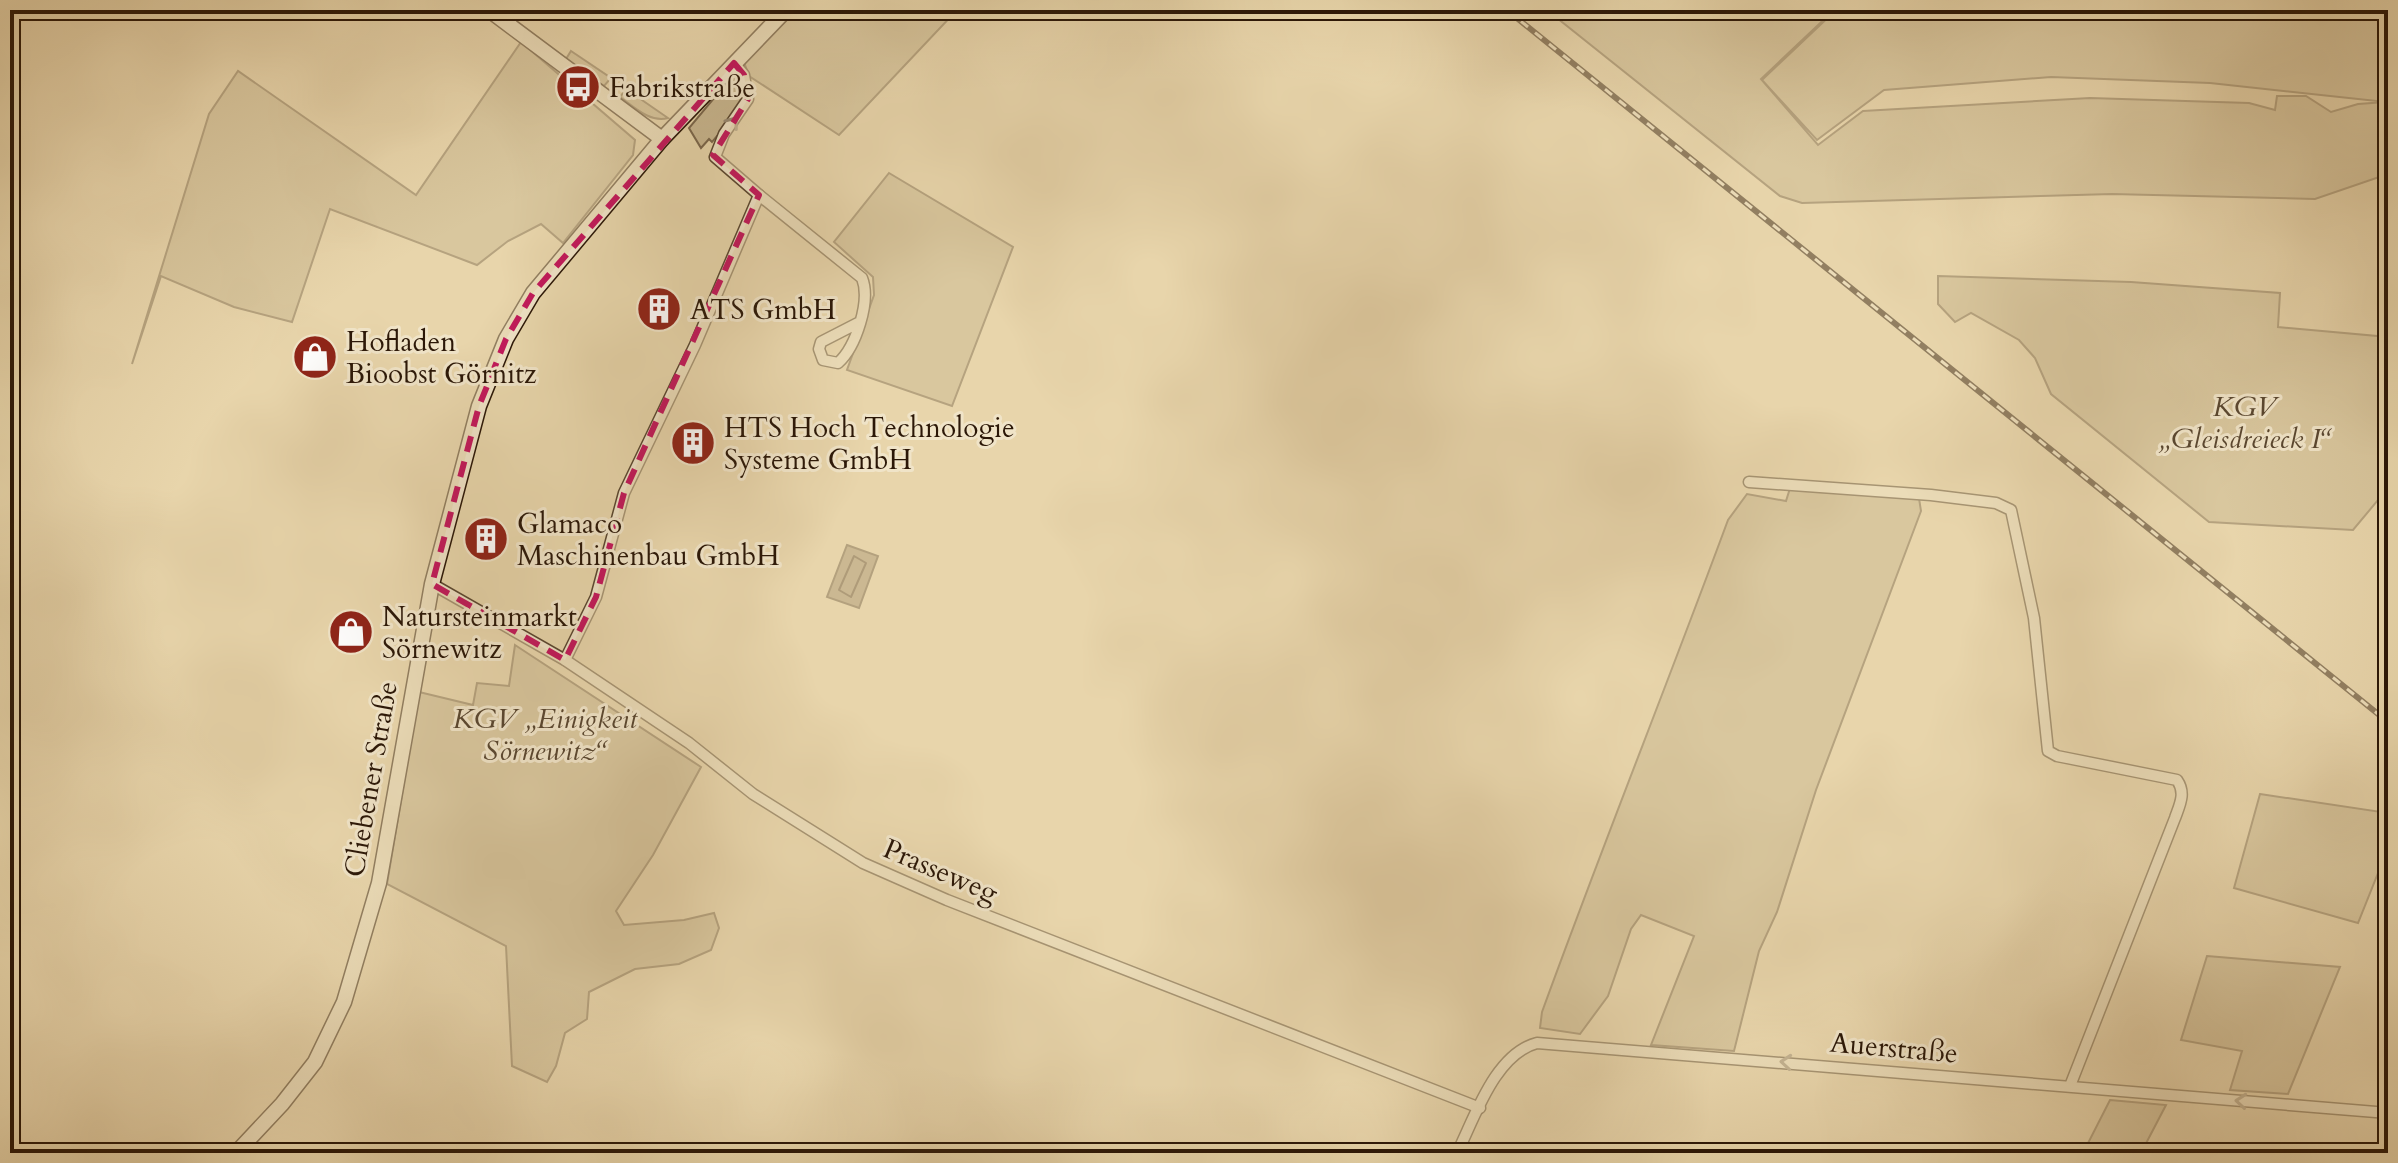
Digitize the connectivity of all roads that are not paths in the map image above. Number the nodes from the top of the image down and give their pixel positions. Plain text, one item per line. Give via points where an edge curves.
1 (489, 10) edge
2 (518, 10) edge
3 (776, 13) edge
4 (508, 24) junction
5 (734, 63) junction
6 (662, 139) junction
7 (759, 195) junction
8 (858, 323) dead end
9 (1749, 482) dead end
10 (432, 584) junction
11 (565, 660) junction
12 (2070, 1086) junction
13 (1480, 1108) junction
14 (2388, 1113) edge
15 (236, 1153) edge
16 (1457, 1153) edge

1 - 4 street
2 - 4 street
3 - 5 street, Cliebener Straße
4 - 6 street
5 - 6 street, Cliebener Straße
7 -> 5 street via 715,157 748,99 747,85
6 - 10 street, Cliebener Straße via 533,293 506,339 479,406
7 - 8 street via 856,270 866,293
7 - 11 street via 624,493 596,597
9 - 12 street via 1931,495 1996,503 2011,510 2034,618 2048,751 2177,780 2182,786 2175,818
10 - 11 street, Prasseweg
10 - 15 street, Cliebener Straße via 379,883 344,1002 315,1062
11 - 13 street, Prasseweg via 689,743 753,794 863,863 960,906
12 -> 13 street, Auerstraße via 1537,1043 1520,1048 1506,1062
14 -> 12 street, Auerstraße
13 - 16 street, Auerstraße

